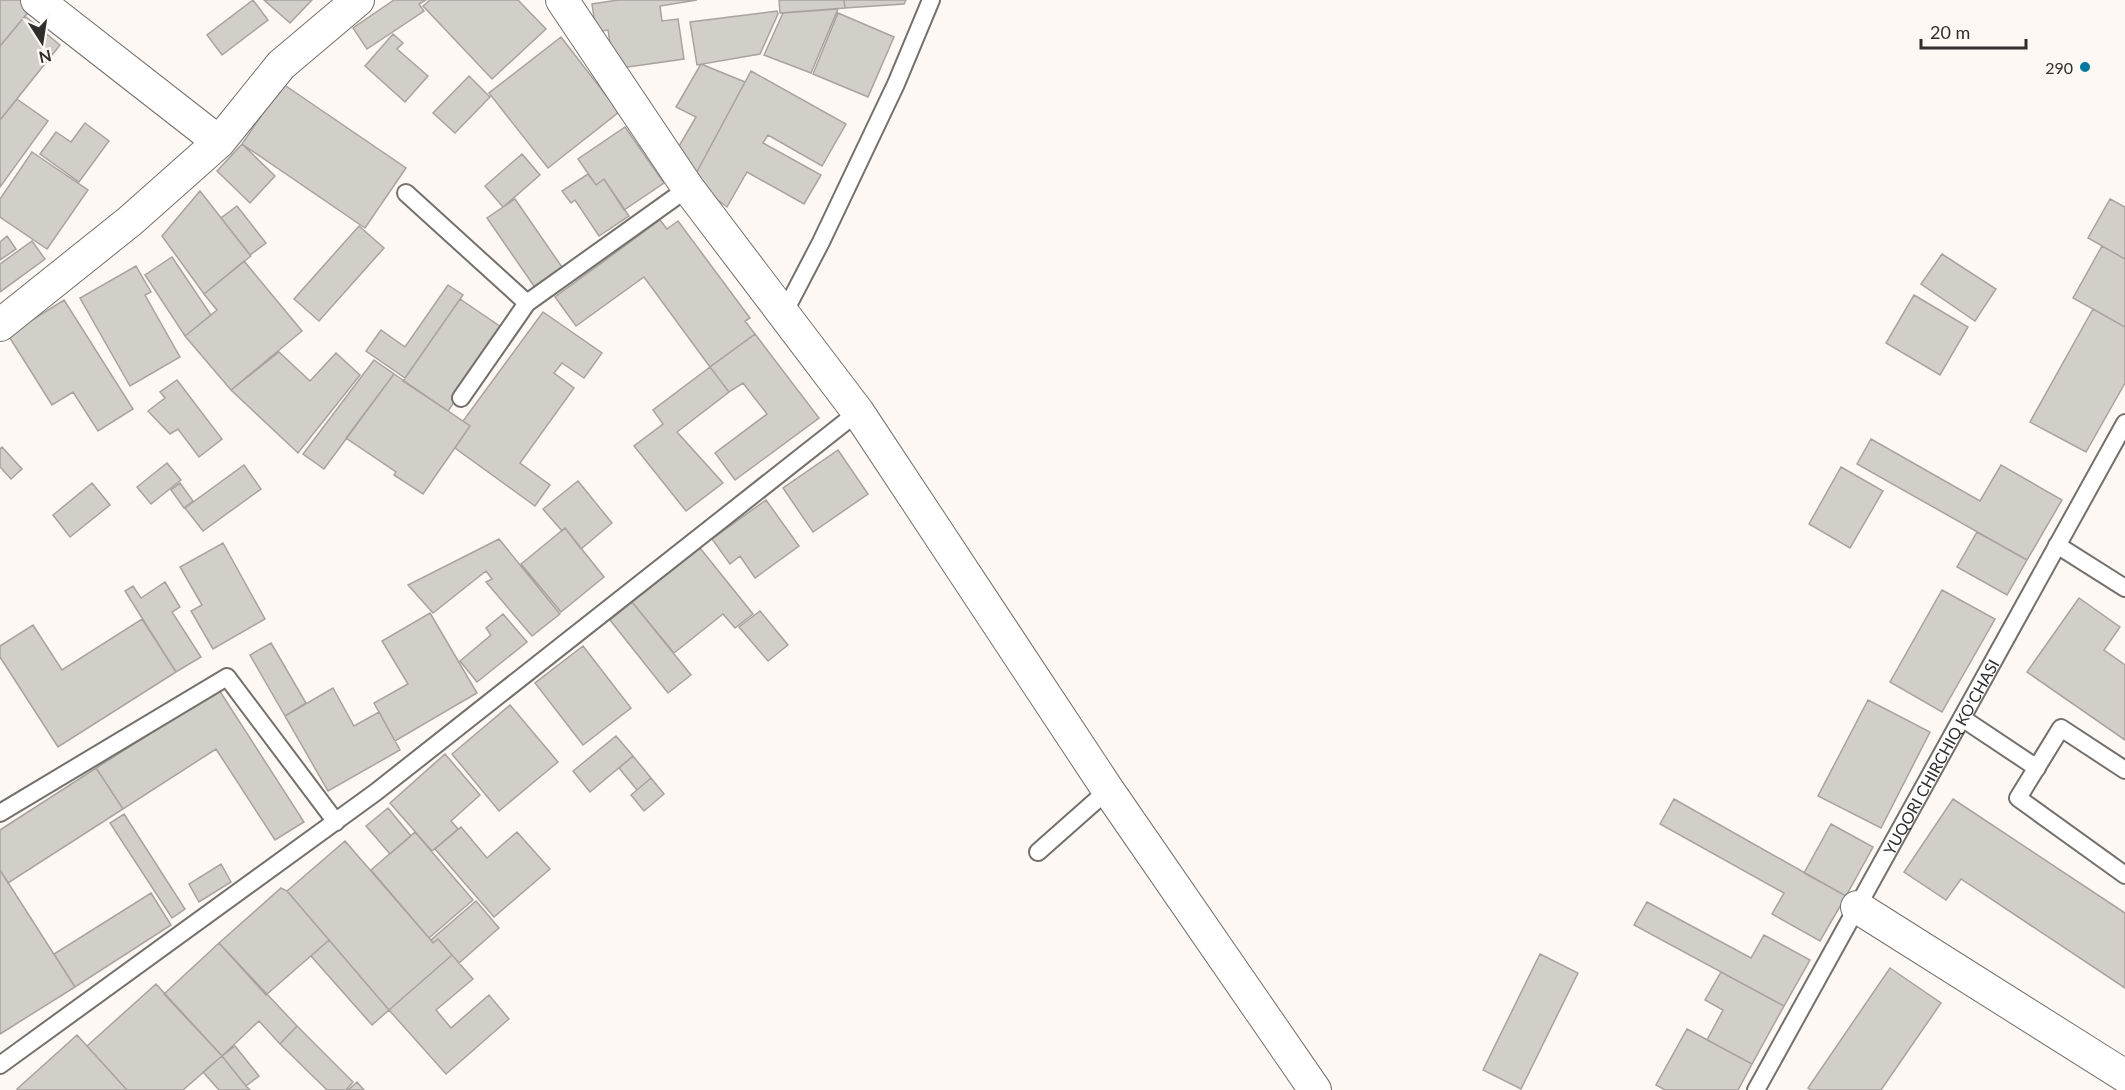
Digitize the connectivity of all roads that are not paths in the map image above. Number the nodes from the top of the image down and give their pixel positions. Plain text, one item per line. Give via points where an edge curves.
1 (37, 0) edge
2 (358, 0) edge
3 (562, 0) edge
4 (931, 0) edge
5 (219, 142) junction
6 (688, 188) junction
7 (406, 193) dead end
8 (526, 303) junction
9 (784, 313) junction
10 (0, 325) edge
11 (461, 398) dead end
12 (858, 412) junction
13 (2125, 423) edge
14 (2057, 545) junction
15 (2125, 588) edge
16 (1962, 718) junction
17 (2037, 768) junction
18 (2125, 770) edge
19 (1108, 790) junction
20 (0, 813) edge
21 (336, 822) junction
22 (1038, 852) dead end
23 (2125, 875) edge
24 (1857, 907) junction
25 (0, 1065) edge
26 (2125, 1076) edge
27 (1315, 1090) edge
28 (1756, 1090) edge

1 - 5 street
2 - 5 street via 281,65
3 - 6 street
4 - 9 lane via 896,84
5 - 10 street via 130,221
6 - 8 lane
6 - 9 street
7 - 8 lane
8 - 11 lane
9 - 12 street
12 - 19 street
12 - 21 lane
13 - 14 lane, YUQORI CHIRCHIQ KO'CHASI
14 - 15 lane
14 - 16 lane, YUQORI CHIRCHIQ KO'CHASI
16 - 17 lane
16 - 24 lane, YUQORI CHIRCHIQ KO'CHASI
17 - 18 lane via 2061,728
17 - 23 lane via 2018,798
19 - 22 lane
19 - 27 street
20 - 21 lane via 227,677
21 - 25 lane
24 - 26 street
24 - 28 lane, YUQORI CHIRCHIQ KO'CHASI

